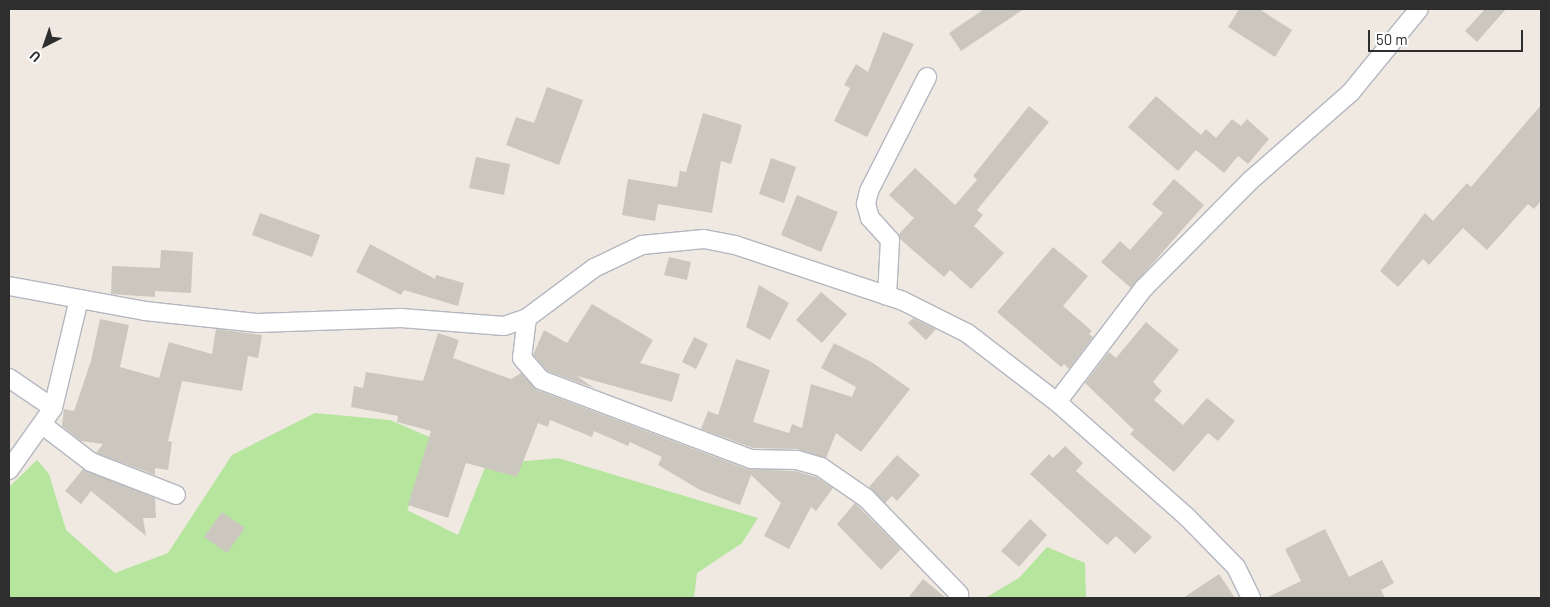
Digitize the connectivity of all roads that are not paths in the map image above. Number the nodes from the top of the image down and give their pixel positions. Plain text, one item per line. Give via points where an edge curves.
1 (1419, 9) edge
2 (927, 77) dead end
3 (9, 286) edge
4 (887, 296) junction
5 (79, 299) junction
6 (527, 318) junction
7 (9, 378) edge
8 (1057, 402) junction
9 (53, 408) junction
10 (44, 426) junction
11 (9, 470) edge
12 (176, 495) dead end
13 (958, 594) dead end
14 (1251, 598) edge

1 - 8 street via 1351,92 1238,193 1144,288
2 - 4 street via 869,191 866,204 870,218 890,240
3 - 5 street
4 - 6 street via 734,245 704,239 672,240 642,244 619,254
4 - 8 street via 936,315 967,333
5 - 6 street via 258,323 401,318 504,326
5 - 9 street
6 - 13 street via 522,358 541,380 751,459 797,460 821,467 866,498
7 - 9 street
8 - 14 street via 1222,552 1243,577
9 - 10 street
10 - 11 street
10 - 12 street via 91,462

